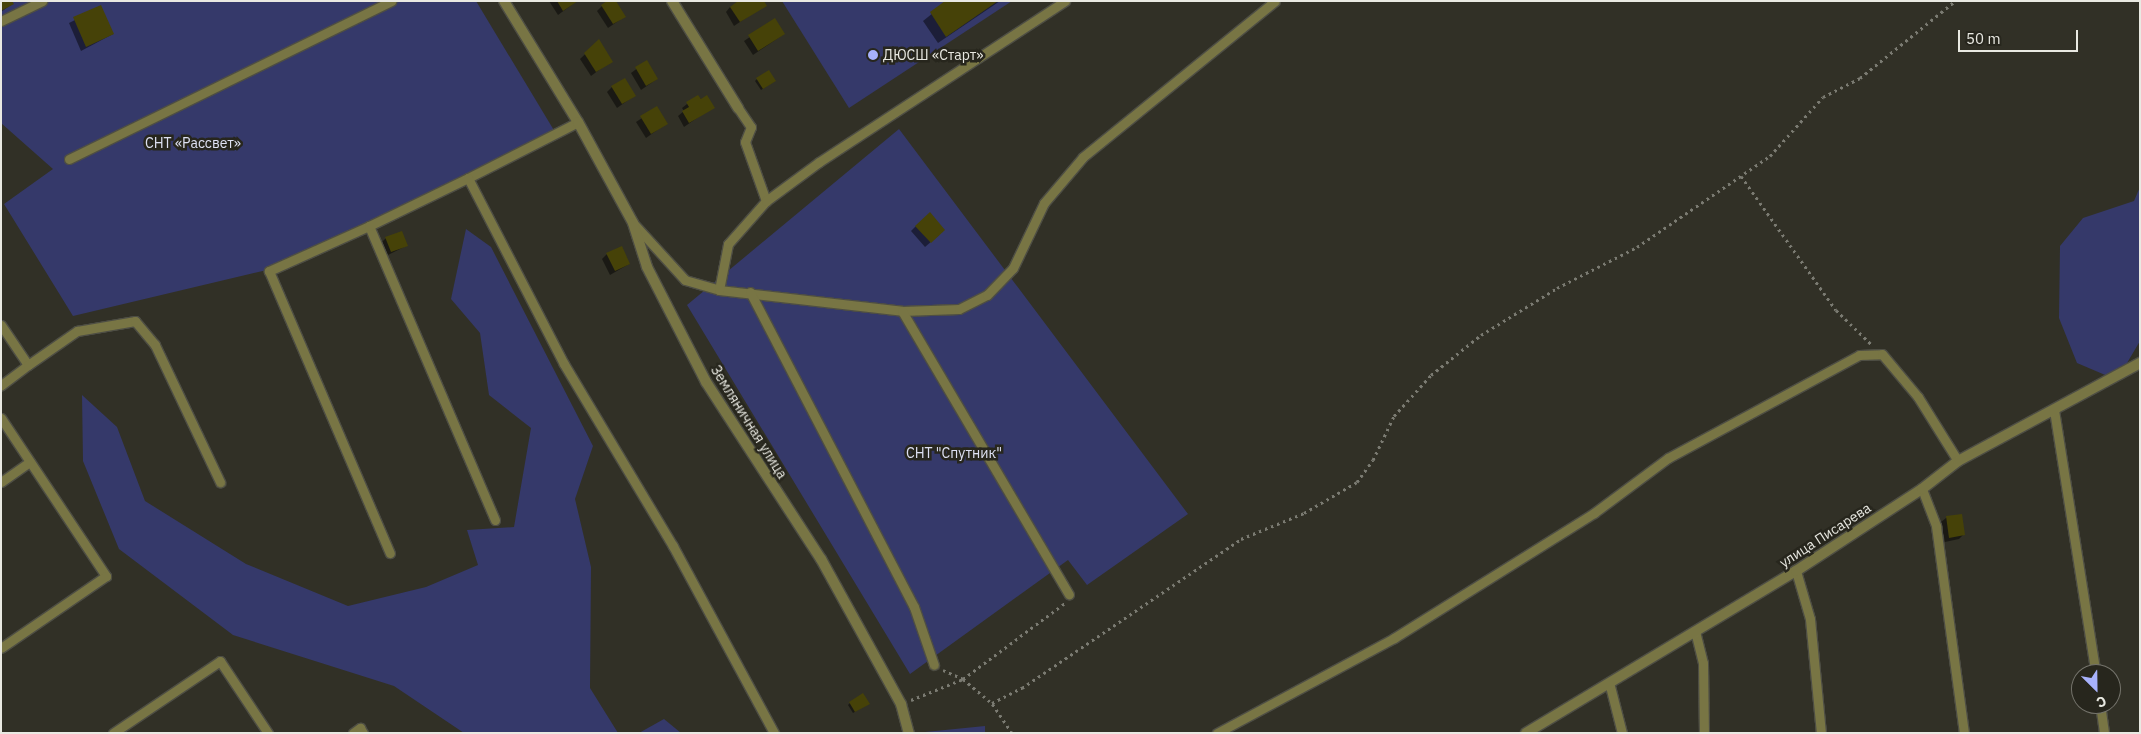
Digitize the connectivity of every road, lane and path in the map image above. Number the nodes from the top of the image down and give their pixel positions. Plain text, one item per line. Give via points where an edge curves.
1 (42, 1) edge
2 (391, 1) edge
3 (504, 1) edge
4 (672, 1) edge
5 (1065, 1) edge
6 (1275, 1) edge
7 (1955, 1) edge
8 (1, 21) edge
9 (738, 108) joint
10 (578, 122) junction
11 (69, 159) dead end
12 (1741, 176) junction
13 (468, 178) junction
14 (766, 201) junction
15 (633, 223) junction
16 (370, 226) junction
17 (719, 290) junction
18 (750, 292) junction
19 (902, 311) junction
20 (1, 325) edge
21 (1882, 354) junction
22 (2140, 363) edge
23 (28, 365) junction
24 (1, 385) edge
25 (2054, 410) junction
26 (1, 418) edge
27 (1958, 461) junction
28 (30, 462) junction
29 (1, 482) edge
30 (220, 482) dead end
31 (1922, 489) junction
32 (495, 520) dead end
33 (390, 553) dead end
34 (1796, 571) junction
35 (1069, 594) joint
36 (1695, 631) junction
37 (1, 648) edge
38 (2094, 664) edge
39 (934, 665) joint
40 (963, 679) junction
41 (1610, 686) junction
42 (992, 703) junction
43 (901, 704) junction
44 (2101, 714) edge
45 (907, 732) edge
46 (113, 733) edge
47 (268, 733) edge
48 (353, 733) edge
49 (363, 733) edge
50 (774, 733) edge
51 (1012, 733) edge
52 (1217, 733) edge
53 (1526, 733) edge
54 (1622, 733) edge
55 (1704, 733) edge
56 (1821, 733) edge
57 (1964, 733) edge
58 (2104, 733) edge

1 - 8 lane
2 - 11 lane
3 - 10 street, Земляничная улица
4 - 9 street
5 - 14 lane via 819,162
6 - 19 lane via 1083,157 1044,203 1013,268 987,295 959,309
7 - 12 path via 1860,78 1823,97 1770,156
9 - 14 lane via 751,127 745,142
10 - 13 lane
10 - 15 street, Земляничная улица
12 - 21 path via 1836,310
12 - 42 path via 1637,247 1557,288 1481,335 1431,375 1394,416 1373,460 1357,482 1304,513 1241,539 1031,683
13 - 16 lane
13 - 50 lane via 564,364 673,546
14 - 17 lane via 728,244
15 - 17 lane via 685,280
15 - 43 street, Земляничная улица via 647,266 706,382 821,559
16 - 32 lane
16 - 33 lane via 268,271
17 - 18 lane
18 - 19 lane
18 - 39 lane via 914,607
19 - 35 lane
20 - 23 lane
21 - 27 lane via 1918,398
21 - 52 lane via 1859,355 1668,458 1594,513 1394,638
22 - 25 street, улица Писарева
23 - 24 lane
23 - 30 lane via 77,331 135,321 155,345
25 - 27 street, улица Писарева
25 - 38 lane
26 - 28 lane
27 - 31 street, улица Писарева
28 - 29 lane
28 - 37 lane via 106,576
31 - 34 street, улица Писарева
31 - 57 lane via 1936,526
34 - 36 street, улица Писарева
34 - 56 lane via 1810,620
35 - 40 path via 1069,600 1033,629
36 - 41 street, улица Писарева
36 - 55 lane via 1703,662
39 - 40 path
40 - 42 path
40 - 43 path
41 - 53 street, улица Писарева
41 - 54 lane
42 - 51 path
43 - 45 street, Земляничная улица
44 - 58 lane
46 - 47 lane via 220,661
48 - 49 lane via 360,728

